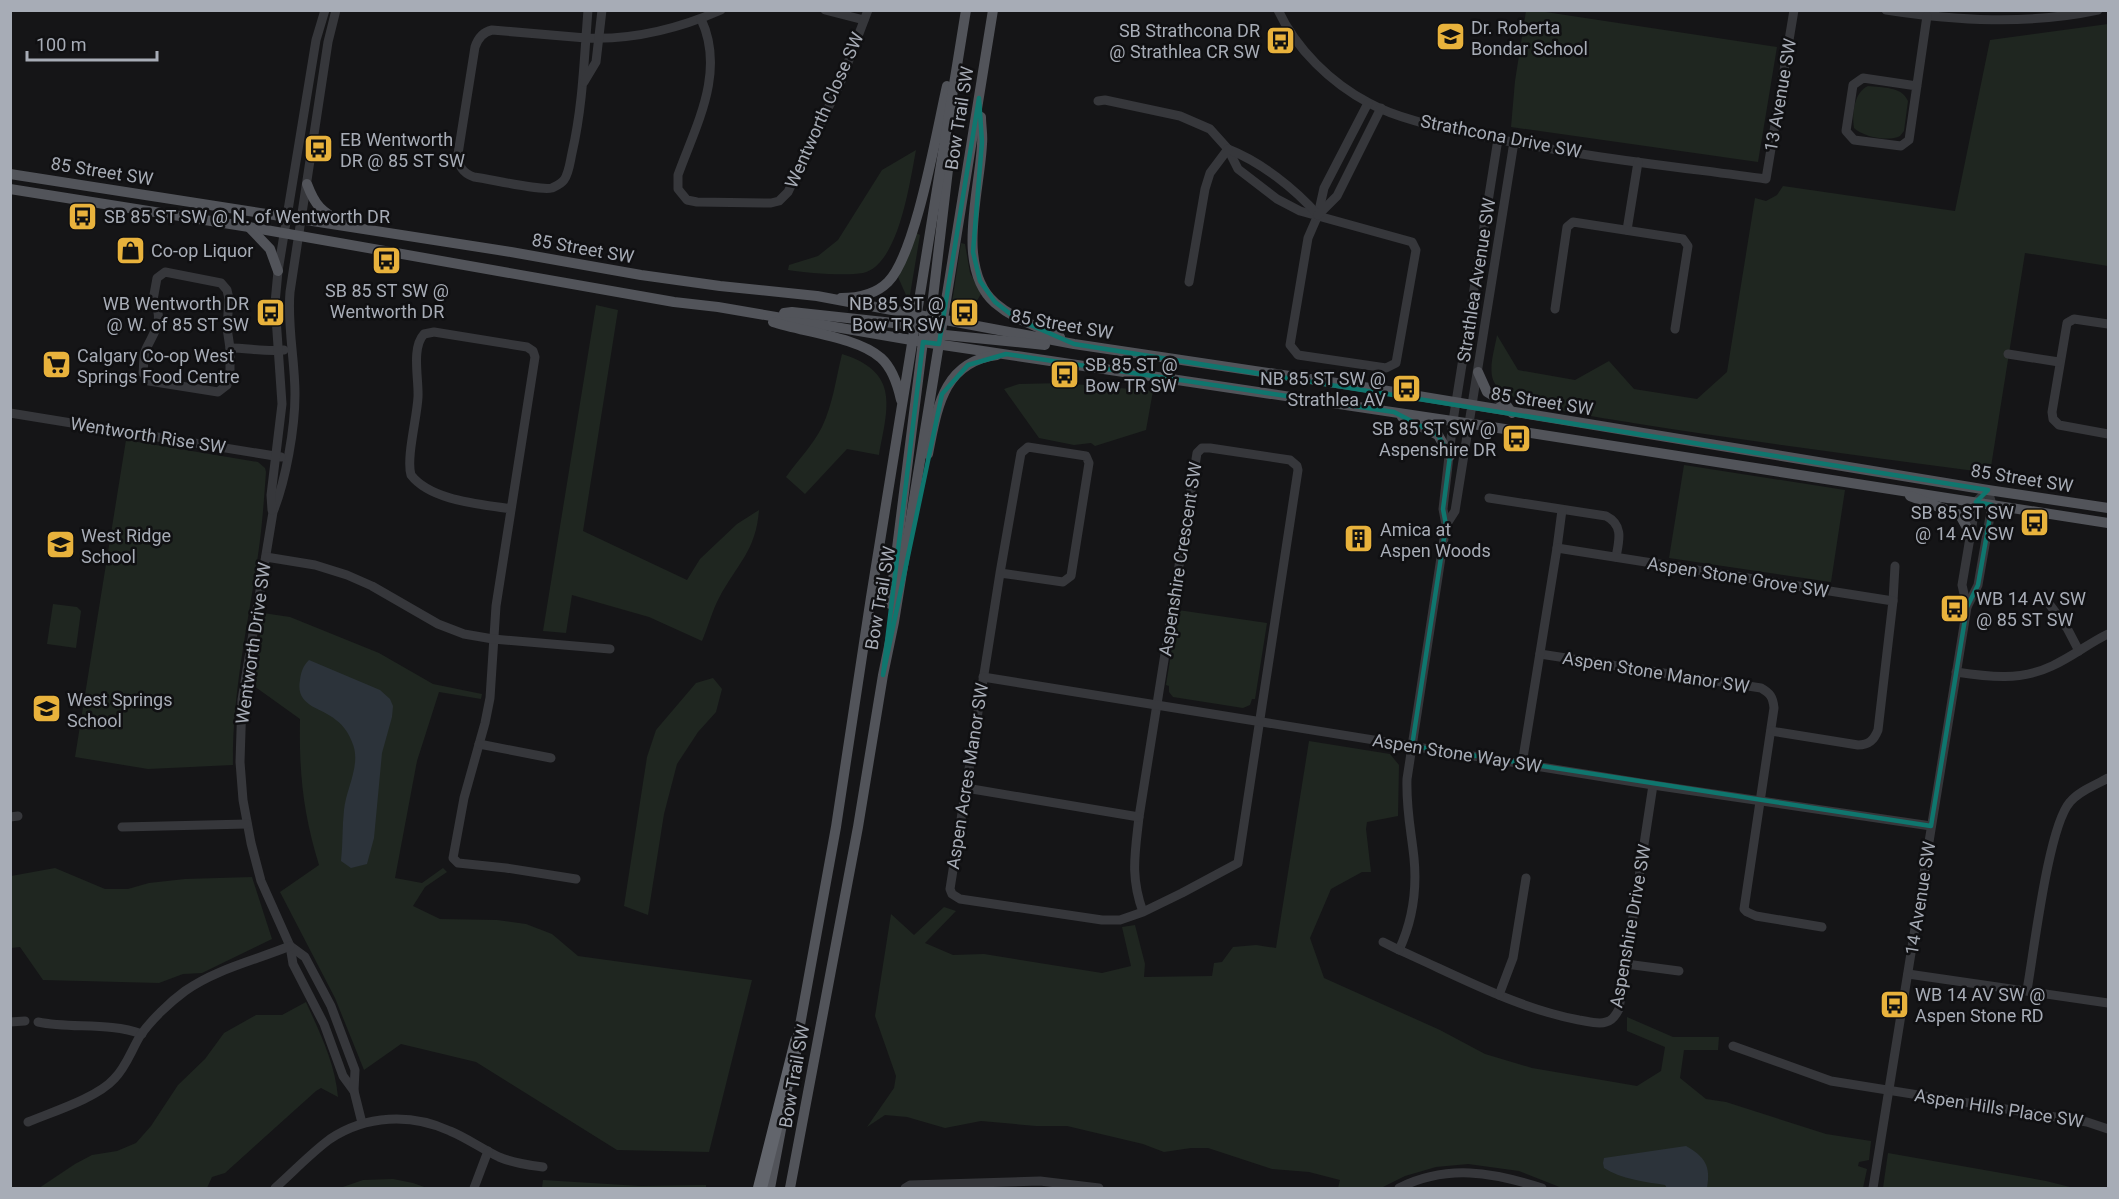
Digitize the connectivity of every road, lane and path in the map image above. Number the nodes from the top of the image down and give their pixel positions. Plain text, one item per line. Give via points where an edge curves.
1 (325, 10) edge
2 (336, 10) edge
3 (588, 10) edge
4 (602, 10) edge
5 (721, 10) edge
6 (825, 10) edge
7 (993, 10) edge
8 (1278, 10) edge
9 (1794, 10) edge
10 (1886, 10) edge
11 (2098, 10) edge
12 (866, 15) edge
13 (965, 16) edge
14 (1927, 16) junction
15 (701, 19) junction
16 (586, 38) junction
17 (600, 38) junction
18 (584, 82) junction
19 (1917, 87) junction
20 (979, 98) junction
21 (1098, 101) dead end
22 (1368, 103) junction
23 (1381, 108) junction
24 (1498, 139) junction
25 (1514, 142) junction
26 (1228, 149) junction
27 (1638, 162) junction
28 (10, 174) edge
29 (1766, 179) joint
30 (307, 184) junction
31 (10, 189) edge
32 (1318, 214) junction
33 (288, 217) junction
34 (301, 220) junction
35 (249, 227) junction
36 (351, 228) junction
37 (1628, 230) junction
38 (285, 234) junction
39 (298, 236) junction
40 (278, 271) junction
41 (641, 275) junction
42 (1189, 282) dead end
43 (638, 296) junction
44 (817, 296) junction
45 (1555, 309) dead end
46 (736, 310) junction
47 (943, 320) junction
48 (2109, 324) edge
49 (1675, 329) dead end
50 (926, 331) junction
51 (1074, 344) junction
52 (230, 348) junction
53 (292, 350) junction
54 (278, 351) junction
55 (1006, 354) junction
56 (2008, 354) dead end
57 (1156, 356) junction
58 (2060, 362) junction
59 (1478, 372) junction
60 (1456, 404) junction
61 (1473, 406) junction
62 (902, 407) junction
63 (10, 412) edge
64 (1394, 412) junction
65 (1512, 412) junction
66 (1453, 421) junction
67 (1470, 424) junction
68 (2109, 434) edge
69 (275, 456) junction
70 (1450, 456) junction
71 (286, 458) junction
72 (1988, 490) junction
73 (1901, 491) junction
74 (1489, 498) dead end
75 (1976, 502) junction
76 (1992, 505) junction
77 (2109, 508) edge
78 (511, 509) junction
79 (1562, 510) junction
80 (273, 512) junction
81 (2109, 523) edge
82 (1446, 525) junction
83 (1970, 534) junction
84 (1557, 548) junction
85 (266, 557) junction
86 (1616, 557) junction
87 (1895, 566) dead end
88 (1000, 573) junction
89 (1893, 601) junction
90 (2050, 605) dead end
91 (1967, 607) junction
92 (894, 622) junction
93 (2109, 634) edge
94 (493, 639) junction
95 (610, 649) dead end
96 (2079, 651) junction
97 (1540, 654) junction
98 (1956, 672) junction
99 (883, 675) junction
100 (983, 677) junction
101 (1157, 706) junction
102 (1258, 722) junction
103 (1771, 731) junction
104 (479, 744) junction
105 (1412, 746) junction
106 (551, 758) dead end
107 (1522, 764) junction
108 (2109, 778) edge
109 (1653, 785) junction
110 (966, 788) junction
111 (1760, 800) junction
112 (1139, 818) junction
113 (247, 824) junction
114 (1931, 826) junction
115 (122, 827) dead end
116 (1526, 878) dead end
117 (576, 879) dead end
118 (1143, 912) junction
119 (1822, 927) dead end
120 (1383, 942) dead end
121 (290, 946) junction
122 (1399, 950) junction
123 (1626, 963) junction
124 (1679, 971) dead end
125 (1908, 974) junction
126 (2028, 990) junction
127 (1499, 995) junction
128 (2109, 1003) edge
129 (25, 1021) dead end
130 (10, 1022) edge
131 (38, 1022) dead end
132 (142, 1034) junction
133 (797, 1041) junction
134 (1733, 1046) dead end
135 (1890, 1090) junction
136 (354, 1091) junction
137 (28, 1122) dead end
138 (362, 1124) junction
139 (2109, 1129) edge
140 (488, 1151) junction
141 (543, 1167) dead end
142 (1016, 1185) edge
143 (275, 1188) edge
144 (474, 1188) edge
145 (760, 1188) edge
146 (770, 1188) edge
147 (790, 1188) edge
148 (905, 1188) edge
149 (1099, 1188) edge
150 (1399, 1188) edge
151 (1542, 1188) edge
152 (1874, 1188) edge

1 - 33 street, Wentworth Drive SW via 316,40
2 - 30 street, Wentworth Drive SW
3 - 16 street
4 - 17 street
5 - 15 street
6 - 12 street, Wentworth Close SW
7 - 20 main road, Bow Trail SW
8 - 22 street, Strathcona Drive SW via 1310,57
9 - 29 street, 13 Avenue SW
10 - 14 street
11 - 14 street via 1990,21
12 - 15 street, Wentworth Close SW via 841,81 788,192 779,201 760,203 697,202 687,200 678,189 678,175 711,79 710,46
13 - 44 main road via 919,207 898,266 877,291 845,298
13 - 50 main road
14 - 19 street
15 - 17 street via 650,34
16 - 17 street
16 - 18 street
16 - 18 street via 492,30 478,39 459,165 474,177 541,188 560,184 566,176
17 - 18 street via 596,62
19 - 19 street via 1909,140 1901,146 1854,140 1846,130 1853,85 1863,78
20 - 47 main road, Bow Trail SW
20 - 51 main road via 982,142 973,252 980,281 987,295 1017,319
21 - 26 street via 1179,116 1210,129
22 - 23 street, Strathcona Drive SW
22 - 32 street via 1324,188
23 - 24 street, Strathcona Drive SW via 1437,126
23 - 32 street via 1337,195
24 - 25 street, Strathcona Drive SW
24 - 60 street, Strathlea Avenue SW
25 - 27 street, Strathcona Drive SW
25 - 59 street, Strathlea Avenue SW
26 - 32 street via 1247,157
26 - 32 street via 1238,169 1277,199 1300,211
26 - 42 street via 1210,173
27 - 29 street, Strathcona Drive SW
27 - 37 street
28 - 33 main road, 85 Street SW
30 - 34 street, Wentworth Drive SW
30 - 36 main road via 322,211
31 - 35 main road, 85 Street SW
32 - 32 street via 1308,238 1290,345 1298,355 1386,368 1396,363 1416,250 1412,242
33 - 34 main road, 85 Street SW
33 - 38 street, Wentworth Drive SW
34 - 36 main road, 85 Street SW
34 - 39 street, Wentworth Drive SW
35 - 38 main road, 85 Street SW
35 - 40 main road via 270,249
36 - 41 main road, 85 Street SW
37 - 45 street via 1573,222 1567,227
37 - 49 street via 1683,239 1688,246
38 - 39 main road, 85 Street SW
38 - 40 street, Wentworth Drive SW
39 - 43 main road, 85 Street SW
39 - 53 street, Wentworth Drive SW via 289,306
40 - 54 street, Wentworth Drive SW
41 - 43 main road
41 - 44 main road, 85 Street SW
43 - 46 main road, 85 Street SW
44 - 50 main road, 85 Street SW
46 - 50 main road, 85 Street SW
46 - 62 main road via 873,352 894,378
47 - 50 main road, 85 Street SW
47 - 51 main road, 85 Street SW
48 - 58 street via 2070,320 2065,328
50 - 55 main road, 85 Street SW
50 - 57 main road
50 - 62 main road, Bow Trail SW
50 - 92 main road, Bow Trail SW
50 - 99 main road
51 - 57 main road, 85 Street SW
52 - 52 street via 229,298 221,283 165,272 157,278 153,300 159,310 156,334 145,350 143,373 149,381 218,392 229,379
52 - 54 street
53 - 54 street
53 - 71 street, Wentworth Drive SW via 295,395
54 - 69 street, Wentworth Drive SW via 282,404
55 - 64 main road, 85 Street SW
55 - 92 main road via 968,366 953,377 942,394 908,571
56 - 58 street
57 - 60 main road, 85 Street SW
58 - 68 street via 2052,412 2055,422
59 - 61 street, Strathlea Avenue SW
59 - 65 main road via 1487,392
60 - 61 main road, 85 Street SW
60 - 66 street, Strathlea Avenue SW
61 - 65 main road, 85 Street SW
61 - 67 street, Strathlea Avenue SW
62 - 133 main road, Bow Trail SW via 836,827
63 - 69 street, Wentworth Rise SW
64 - 66 main road, 85 Street SW
64 - 70 main road via 1438,435
65 - 72 main road, 85 Street SW
66 - 67 main road, 85 Street SW
66 - 70 street
67 - 73 main road, 85 Street SW
67 - 82 street via 1455,511
69 - 71 street, Wentworth Rise SW
69 - 80 street, Wentworth Drive SW
70 - 82 street via 1443,509
71 - 80 street, Wentworth Drive SW
72 - 75 street
72 - 76 street, 14 Avenue SW
72 - 77 main road, 85 Street SW
73 - 75 main road, 85 Street SW
73 - 83 main road via 1959,515
74 - 79 street
75 - 76 main road, 85 Street SW
75 - 83 street, 14 Avenue SW
76 - 81 main road, 85 Street SW
76 - 91 street, 14 Avenue SW via 1978,585
78 - 78 street via 534,353 528,347 434,332 424,334 418,345 411,475 425,488 464,502
78 - 94 street
79 - 84 street
79 - 86 street via 1613,520 1620,530
80 - 85 street, Wentworth Drive SW
82 - 105 street
83 - 91 street, 14 Avenue SW via 1962,585
84 - 86 street, Aspen Stone Grove SW
84 - 97 street
85 - 94 street via 347,575 446,627
85 - 113 street, Wentworth Drive SW via 242,700 240,762
86 - 89 street, Aspen Stone Grove SW
87 - 89 street
88 - 88 street, Aspen Acres Manor SW via 1023,450 1028,447 1086,456 1089,463 1071,576 1062,582
88 - 100 street, Aspen Acres Manor SW
89 - 103 street via 1878,730 1871,742 1858,745
90 - 96 street
91 - 98 street, 14 Avenue SW
92 - 99 main road, Bow Trail SW
93 - 96 street
94 - 95 street
94 - 104 street via 490,698
96 - 98 street via 2050,668 2022,676
97 - 103 street, Aspen Stone Manor SW via 1761,688 1774,699
97 - 107 street
98 - 114 street, 14 Avenue SW
99 - 147 main road, Bow Trail SW
100 - 101 street, Aspen Stone Way SW
100 - 110 street, Aspen Acres Manor SW
101 - 102 street, Aspen Stone Way SW
101 - 102 street, Aspenshire Crescent SW via 1197,453 1210,448 1290,460 1298,470
101 - 112 street
102 - 105 street, Aspen Stone Way SW
102 - 118 street, Aspen Acres Manor SW via 1238,863
103 - 111 street, Aspen Stone Manor SW
104 - 106 street
104 - 117 street via 453,858 458,863
105 - 107 street, Aspen Stone Way SW
105 - 122 street via 1406,805 1414,880 1411,915
107 - 109 street, Aspen Stone Way SW
108 - 126 street via 2076,795 2061,819 2051,851
109 - 111 street, Aspen Stone Way SW
109 - 123 street, Aspenshire Drive SW
110 - 112 street
110 - 118 street, Aspen Acres Manor SW via 950,883 956,897 1102,920 1120,920
111 - 114 street, Aspen Stone Way SW
111 - 119 street, Aspen Stone Manor SW via 1744,909 1756,916
112 - 118 street via 1133,868
113 - 115 street
113 - 121 street, Wentworth Drive SW via 261,881
114 - 125 street, 14 Avenue SW
116 - 127 street via 1513,958
120 - 122 street, Aspenshire Drive SW
121 - 132 street via 240,963 187,990
121 - 136 street, Wentworth Drive SW via 293,964
121 - 136 street, Wentworth Drive SW via 305,957 331,1006 355,1070
122 - 127 street, Aspenshire Drive SW
123 - 124 street
123 - 127 street, Aspenshire Drive SW via 1619,1009 1608,1022 1544,1013
125 - 126 street
125 - 135 street, 14 Avenue SW
126 - 128 street
129 - 130 street
131 - 132 street via 112,1027
132 - 137 street via 121,1071 105,1087
133 - 145 highway
133 - 146 main road, Bow Trail SW
134 - 135 street, Aspen Hills Place SW via 1831,1081
135 - 139 street, Aspen Hills Place SW via 2087,1122
135 - 152 street, 14 Avenue SW
136 - 138 street, Wentworth Drive SW
138 - 140 street via 389,1119 424,1123
138 - 143 street via 329,1140
140 - 141 street via 513,1162
140 - 144 street
142 - 148 street
142 - 149 street via 1040,1181
150 - 151 street via 1439,1174 1471,1172

